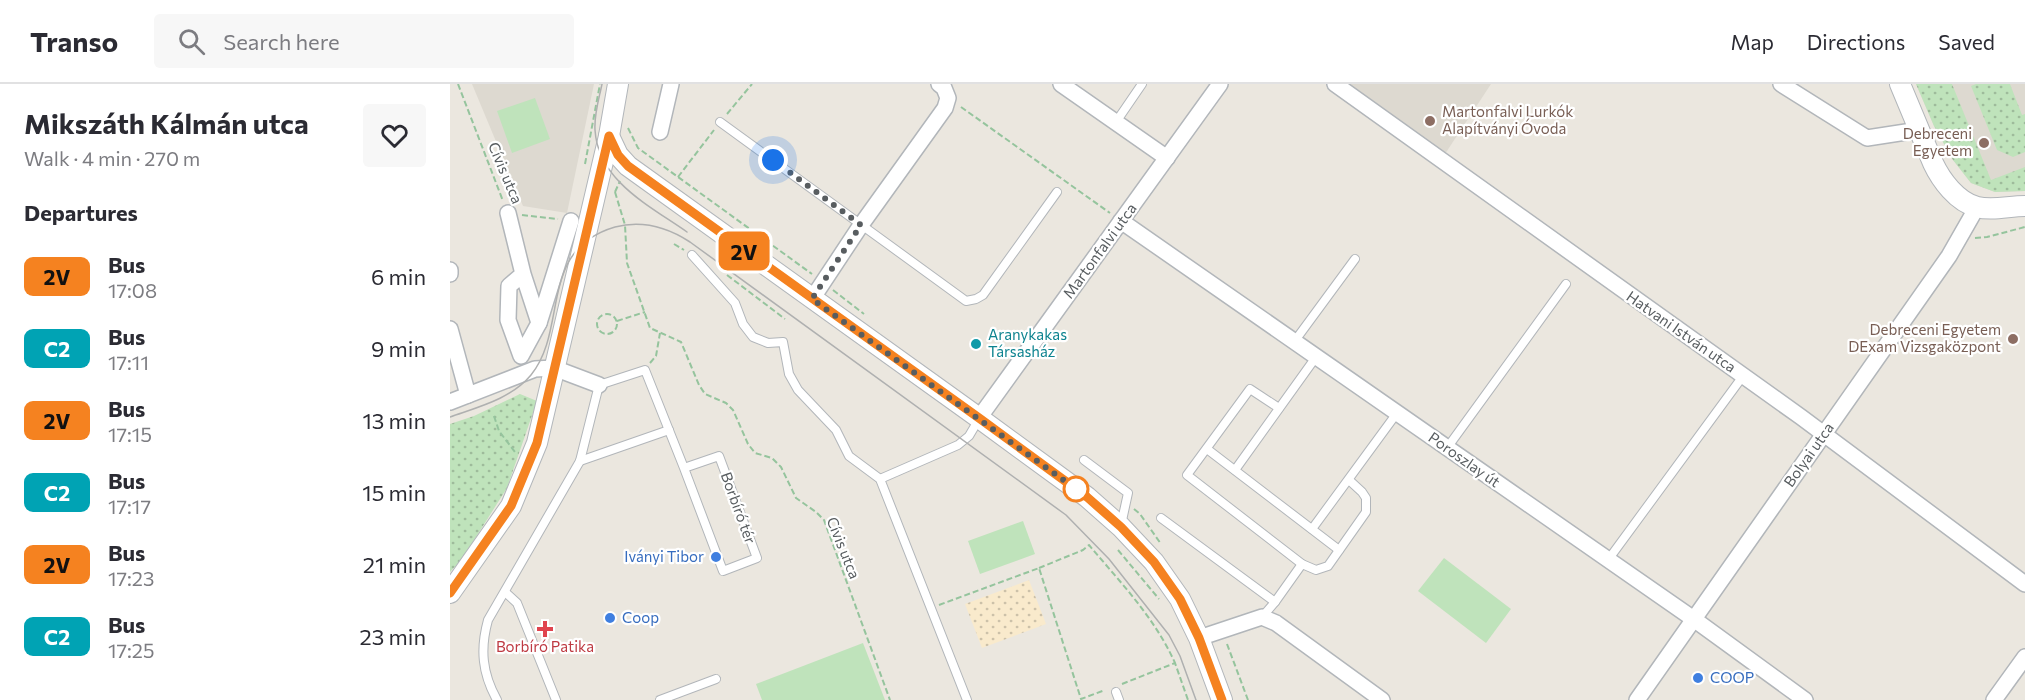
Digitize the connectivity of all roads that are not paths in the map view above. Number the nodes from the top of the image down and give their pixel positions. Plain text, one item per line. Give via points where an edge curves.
1 (618, 84) edge
2 (671, 84) edge
3 (939, 84) edge
4 (1061, 84) edge
5 (1142, 84) edge
6 (1220, 84) edge
7 (1335, 84) edge
8 (1781, 84) edge
9 (1900, 84) edge
10 (720, 122) dead end
11 (1116, 122) junction
12 (1919, 130) junction
13 (660, 132) dead end
14 (609, 136) junction
15 (1167, 158) junction
16 (1057, 192) dead end
17 (2022, 205) edge
18 (1977, 207) junction
19 (508, 213) road end
20 (571, 221) road end
21 (1121, 221) junction
22 (861, 225) junction
23 (692, 255) dead end
24 (1355, 260) dead end
25 (523, 274) junction
26 (1566, 284) dead end
27 (812, 299) junction
28 (539, 323) junction
29 (450, 328) edge
30 (1294, 342) junction
31 (1316, 357) junction
32 (554, 368) junction
33 (1743, 376) junction
34 (599, 385) junction
35 (468, 395) junction
36 (450, 402) edge
37 (1279, 408) junction
38 (1397, 413) junction
39 (979, 418) junction
40 (669, 430) junction
41 (1824, 434) junction
42 (1448, 448) junction
43 (1207, 449) junction
44 (580, 460) junction
45 (1084, 460) dead end
46 (684, 468) junction
47 (1235, 470) junction
48 (880, 479) junction
49 (1349, 480) junction
50 (1161, 518) dead end
51 (1312, 529) junction
52 (1117, 535) junction
53 (1339, 550) junction
54 (1608, 560) junction
55 (1302, 564) junction
56 (2025, 584) edge
57 (504, 592) junction
58 (450, 593) edge
59 (1275, 602) junction
60 (1262, 616) junction
61 (1695, 620) junction
62 (1199, 638) junction
63 (2025, 657) edge
64 (716, 679) dead end
65 (1116, 692) dead end
66 (497, 700) edge
67 (556, 700) edge
68 (660, 700) edge
69 (967, 700) edge
70 (1119, 700) edge
71 (1222, 700) edge
72 (1382, 700) edge
73 (1637, 700) edge
74 (1805, 700) edge
75 (1994, 700) edge

1 - 14 street
2 - 13 street
3 - 22 street via 948,98 945,108
4 - 11 street
5 - 11 lane
6 - 15 street, Martonfalvi utca
7 - 33 street, Hatvani István utca
8 - 12 street via 1868,138
9 - 12 street
10 - 22 lane
11 - 15 street
12 - 18 street via 1938,173 1962,200
14 - 27 street via 628,166
14 - 32 street
15 - 21 street, Martonfalvi utca
16 - 22 lane via 982,295 966,301
17 - 18 street
18 - 41 street, Bolyai utca via 1949,256
19 - 25 street
20 - 28 street
21 - 30 street, Poroszlay út
21 - 39 street, Martonfalvi utca
22 - 27 street
23 - 48 lane via 735,303 753,337 783,342 789,374 798,390 836,430 849,456
24 - 30 lane
25 - 28 street
25 - 28 street via 509,286 508,320 521,356
26 - 42 lane
27 - 39 street
29 - 35 street
30 - 31 street, Poroszlay út
31 - 37 lane
31 - 38 street, Poroszlay út
32 - 34 street
32 - 35 street via 535,369
32 - 58 street via 537,443 511,506
33 - 41 street, Hatvani István utca
33 - 54 lane
34 - 40 lane, Borbíró tér via 645,370
34 - 44 lane
35 - 36 street
37 - 43 lane via 1250,389
37 - 47 lane
38 - 42 street, Poroszlay út
38 - 49 lane
39 - 48 lane via 969,436 958,445
39 - 52 street via 1087,497
40 - 44 lane
40 - 46 lane, Borbíró tér
41 - 56 street, Hatvani István utca
41 - 61 street, Bolyai utca
42 - 54 street, Poroszlay út
43 - 47 lane
43 - 55 lane via 1187,475
44 - 57 lane
45 - 52 lane via 1128,493
46 - 46 lane, Borbíró tér via 723,571 757,558 719,456
47 - 51 lane
48 - 69 lane
49 - 51 lane
49 - 53 lane via 1362,492 1366,512
50 - 59 lane
51 - 53 lane
52 - 62 street via 1154,562 1180,599
53 - 55 lane via 1322,570 1310,570
54 - 61 street, Poroszlay út
55 - 59 lane
57 - 66 lane via 483,638 482,658
57 - 67 lane via 517,603
59 - 60 lane
60 - 62 street
60 - 72 street
61 - 73 street, Bolyai utca
61 - 74 street, Poroszlay út
62 - 71 street
63 - 75 street
64 - 68 lane
65 - 70 lane

